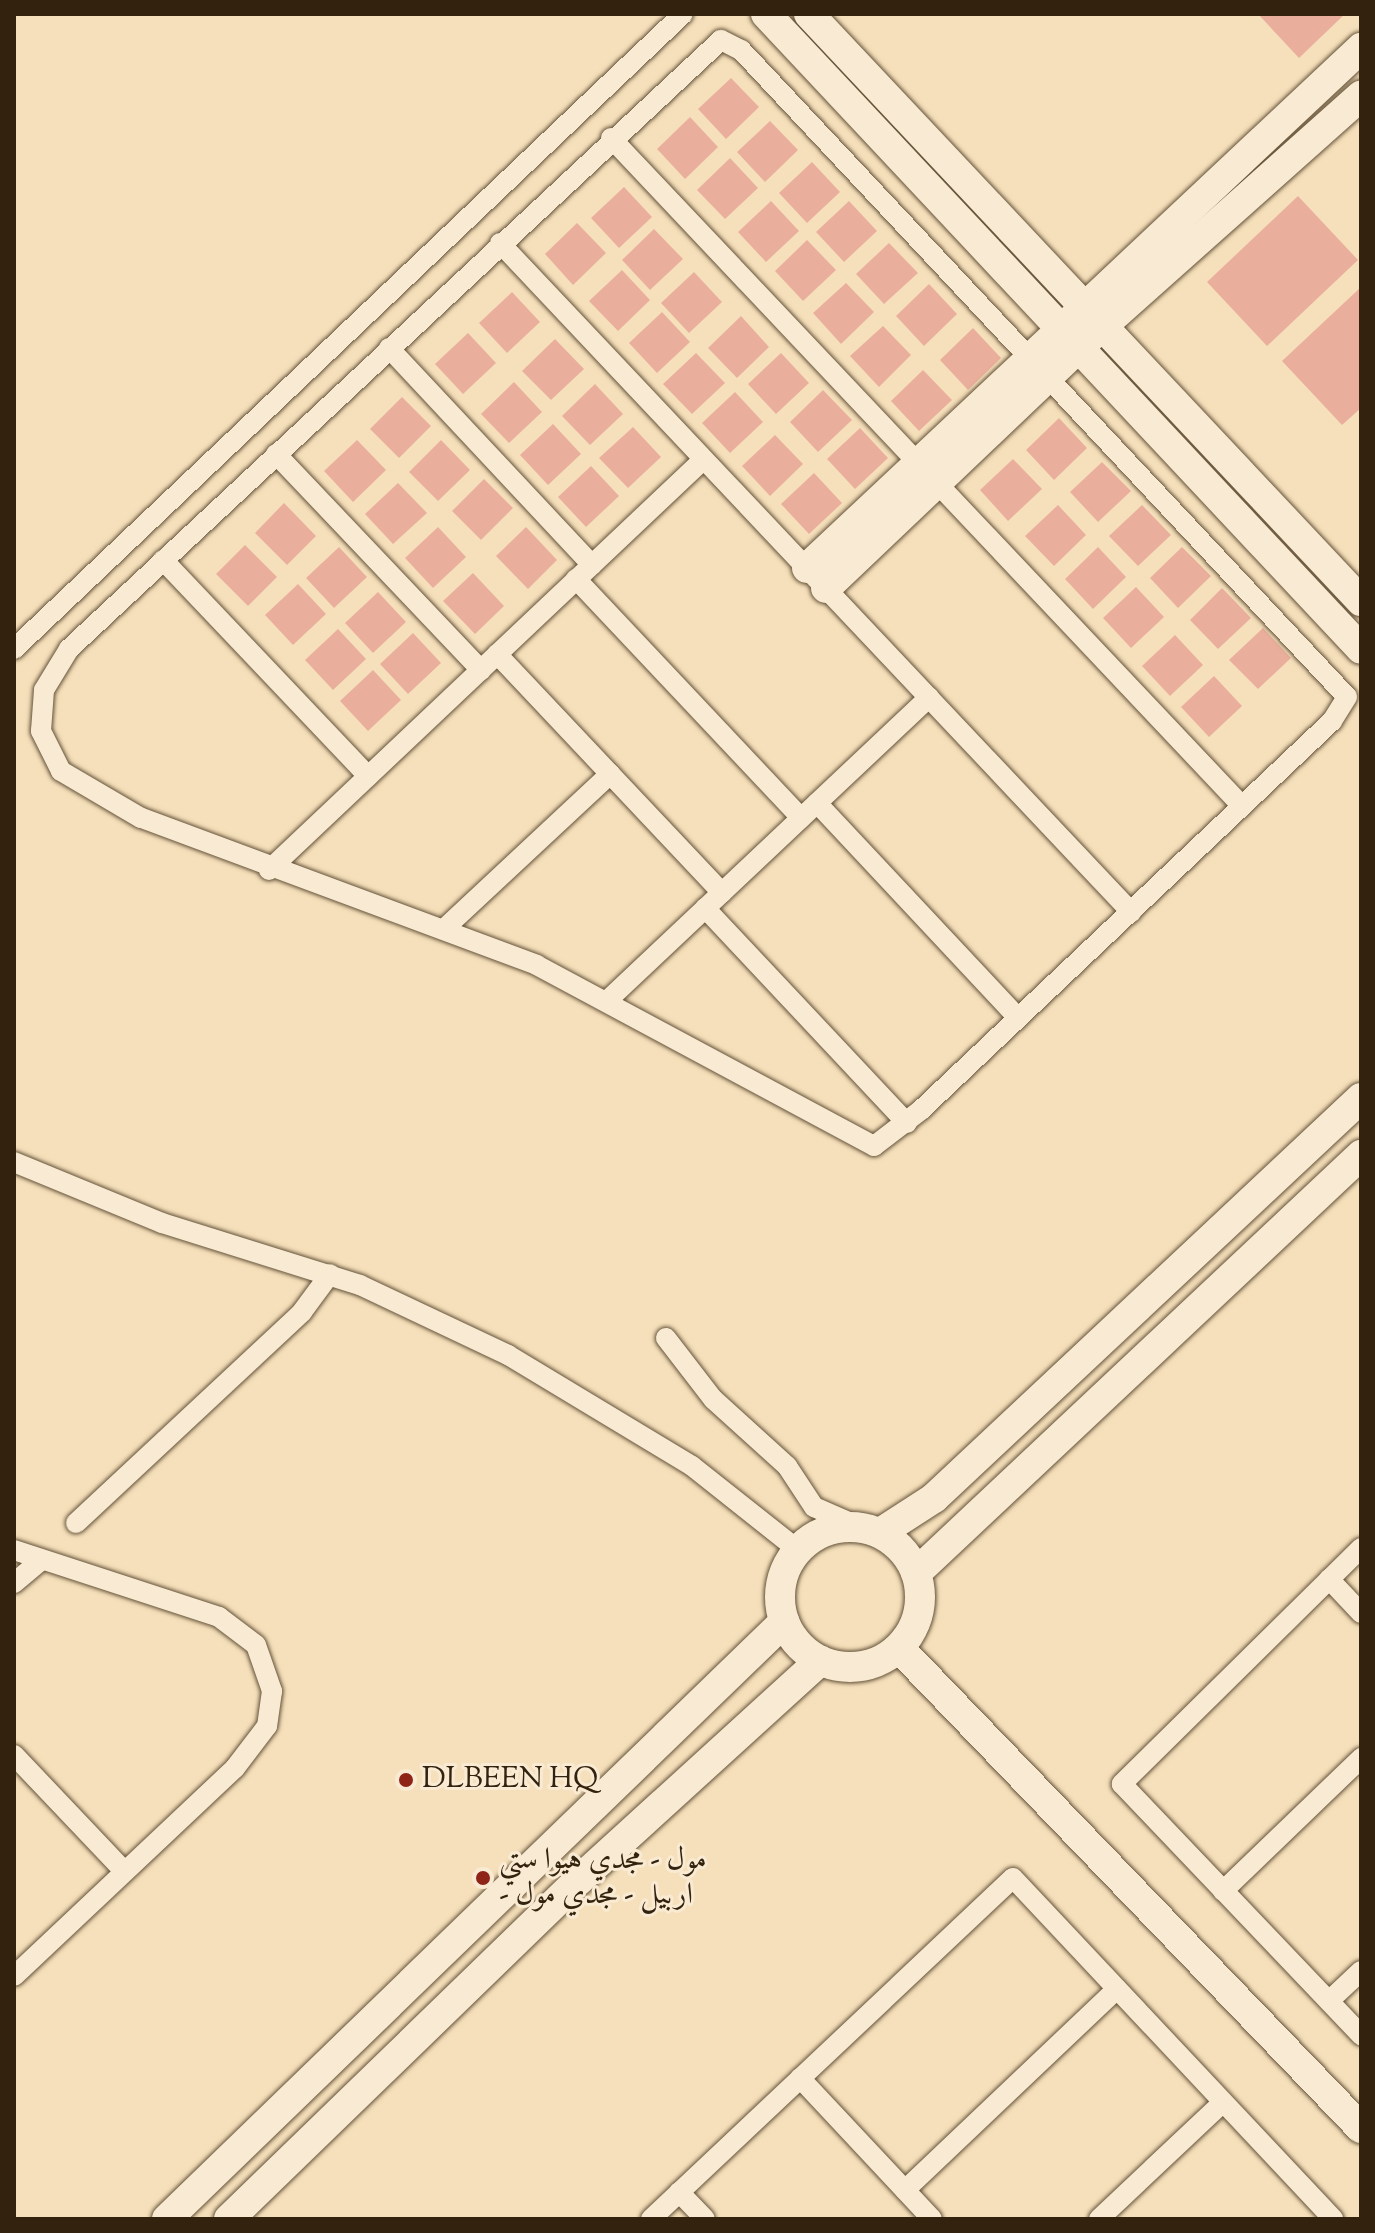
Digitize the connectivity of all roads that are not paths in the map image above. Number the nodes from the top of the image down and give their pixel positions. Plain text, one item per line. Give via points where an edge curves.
1 (683, 14) edge
2 (766, 14) edge
3 (809, 14) edge
4 (1361, 48) edge
5 (1361, 96) edge
6 (611, 138) junction
7 (500, 243) junction
8 (1094, 316) junction
9 (1070, 337) junction
10 (389, 348) junction
11 (1039, 369) junction
12 (276, 454) junction
13 (704, 459) junction
14 (928, 473) junction
15 (163, 560) junction
16 (592, 565) junction
17 (816, 578) junction
18 (576, 579) junction
19 (1361, 601) edge
20 (14, 649) edge
21 (1361, 649) edge
22 (497, 654) junction
23 (481, 670) junction
24 (929, 697) junction
25 (610, 774) junction
26 (368, 776) junction
27 (817, 803) junction
28 (1242, 806) junction
29 (801, 818) junction
30 (269, 870) junction
31 (722, 893) junction
32 (705, 908) junction
33 (1131, 912) junction
34 (445, 928) junction
35 (609, 999) junction
36 (1018, 1018) junction
37 (1361, 1098) edge
38 (907, 1123) junction
39 (1361, 1155) edge
40 (14, 1162) edge
41 (330, 1274) junction
42 (666, 1338) dead end
43 (76, 1523) dead end
44 (870, 1530) junction
45 (1361, 1548) edge
46 (14, 1550) edge
47 (798, 1550) junction
48 (41, 1560) junction
49 (916, 1573) junction
50 (1329, 1579) junction
51 (14, 1583) edge
52 (1361, 1613) edge
53 (784, 1622) junction
54 (900, 1649) junction
55 (820, 1661) junction
56 (14, 1755) edge
57 (1361, 1758) edge
58 (591, 1812) junction
59 (621, 1840) junction
60 (550, 1852) junction
61 (123, 1870) junction
62 (579, 1880) junction
63 (1223, 1891) junction
64 (1361, 1971) edge
65 (14, 1976) edge
66 (1117, 1989) junction
67 (1329, 2001) junction
68 (1361, 2035) edge
69 (800, 2078) junction
70 (1223, 2102) junction
71 (1361, 2128) edge
72 (905, 2190) junction
73 (679, 2192) junction
74 (1328, 2218) edge
75 (167, 2219) edge
76 (229, 2219) edge
77 (651, 2219) edge
78 (705, 2219) edge
79 (932, 2219) edge
80 (1099, 2219) edge

1 - 20 street
2 - 9 street
3 - 8 street
4 - 8 street
5 - 8 street
6 - 7 street
6 - 11 street via 709,45 732,42
6 - 14 street
7 - 10 street
7 - 13 street
8 - 9 street
8 - 19 street
9 - 11 street
9 - 21 street
10 - 12 street
10 - 16 street
11 - 14 street
11 - 28 street via 1347,697 1340,714
12 - 15 street
12 - 23 street
13 - 16 street
13 - 17 street
14 - 17 street
14 - 28 street
15 - 26 street
15 - 30 street via 48,676 39,716 45,744 61,771 95,795
16 - 18 street
17 - 24 street
18 - 22 street
18 - 29 street
22 - 23 street
22 - 25 street
23 - 26 street
24 - 27 street
24 - 33 street
25 - 31 street
25 - 34 street
26 - 30 street
27 - 29 street
27 - 36 street
28 - 33 street
29 - 31 street
30 - 34 street
31 - 32 street
32 - 35 street
32 - 38 street
33 - 36 street
34 - 35 street
35 - 38 street via 857,1143 881,1144
36 - 38 street
37 - 44 street via 934,1498
39 - 49 street
40 - 41 street via 162,1223
41 - 43 street via 302,1312
41 - 47 street via 508,1355 595,1405 692,1466
42 - 44 street via 713,1399 787,1466 814,1507
44 - 47 street via 819,1533
44 - 49 street
45 - 50 street
46 - 48 street
47 - 53 street via 780,1585
48 - 51 street
48 - 61 street via 219,1617 256,1645 267,1669 271,1708 256,1745
49 - 54 street via 918,1616
50 - 52 street
50 - 63 street via 1122,1784
53 - 55 street
53 - 58 street
54 - 55 street via 854,1668
54 - 71 street
55 - 59 street
56 - 61 street
57 - 63 street
58 - 59 street
58 - 60 street
59 - 62 street
60 - 62 street
60 - 75 street
61 - 65 street
62 - 76 street
63 - 67 street
64 - 67 street
66 - 69 street via 1013,1878
66 - 70 street
66 - 72 street
67 - 68 street
69 - 72 street
69 - 73 street
70 - 74 street
70 - 80 street
72 - 79 street
73 - 77 street
73 - 78 street

